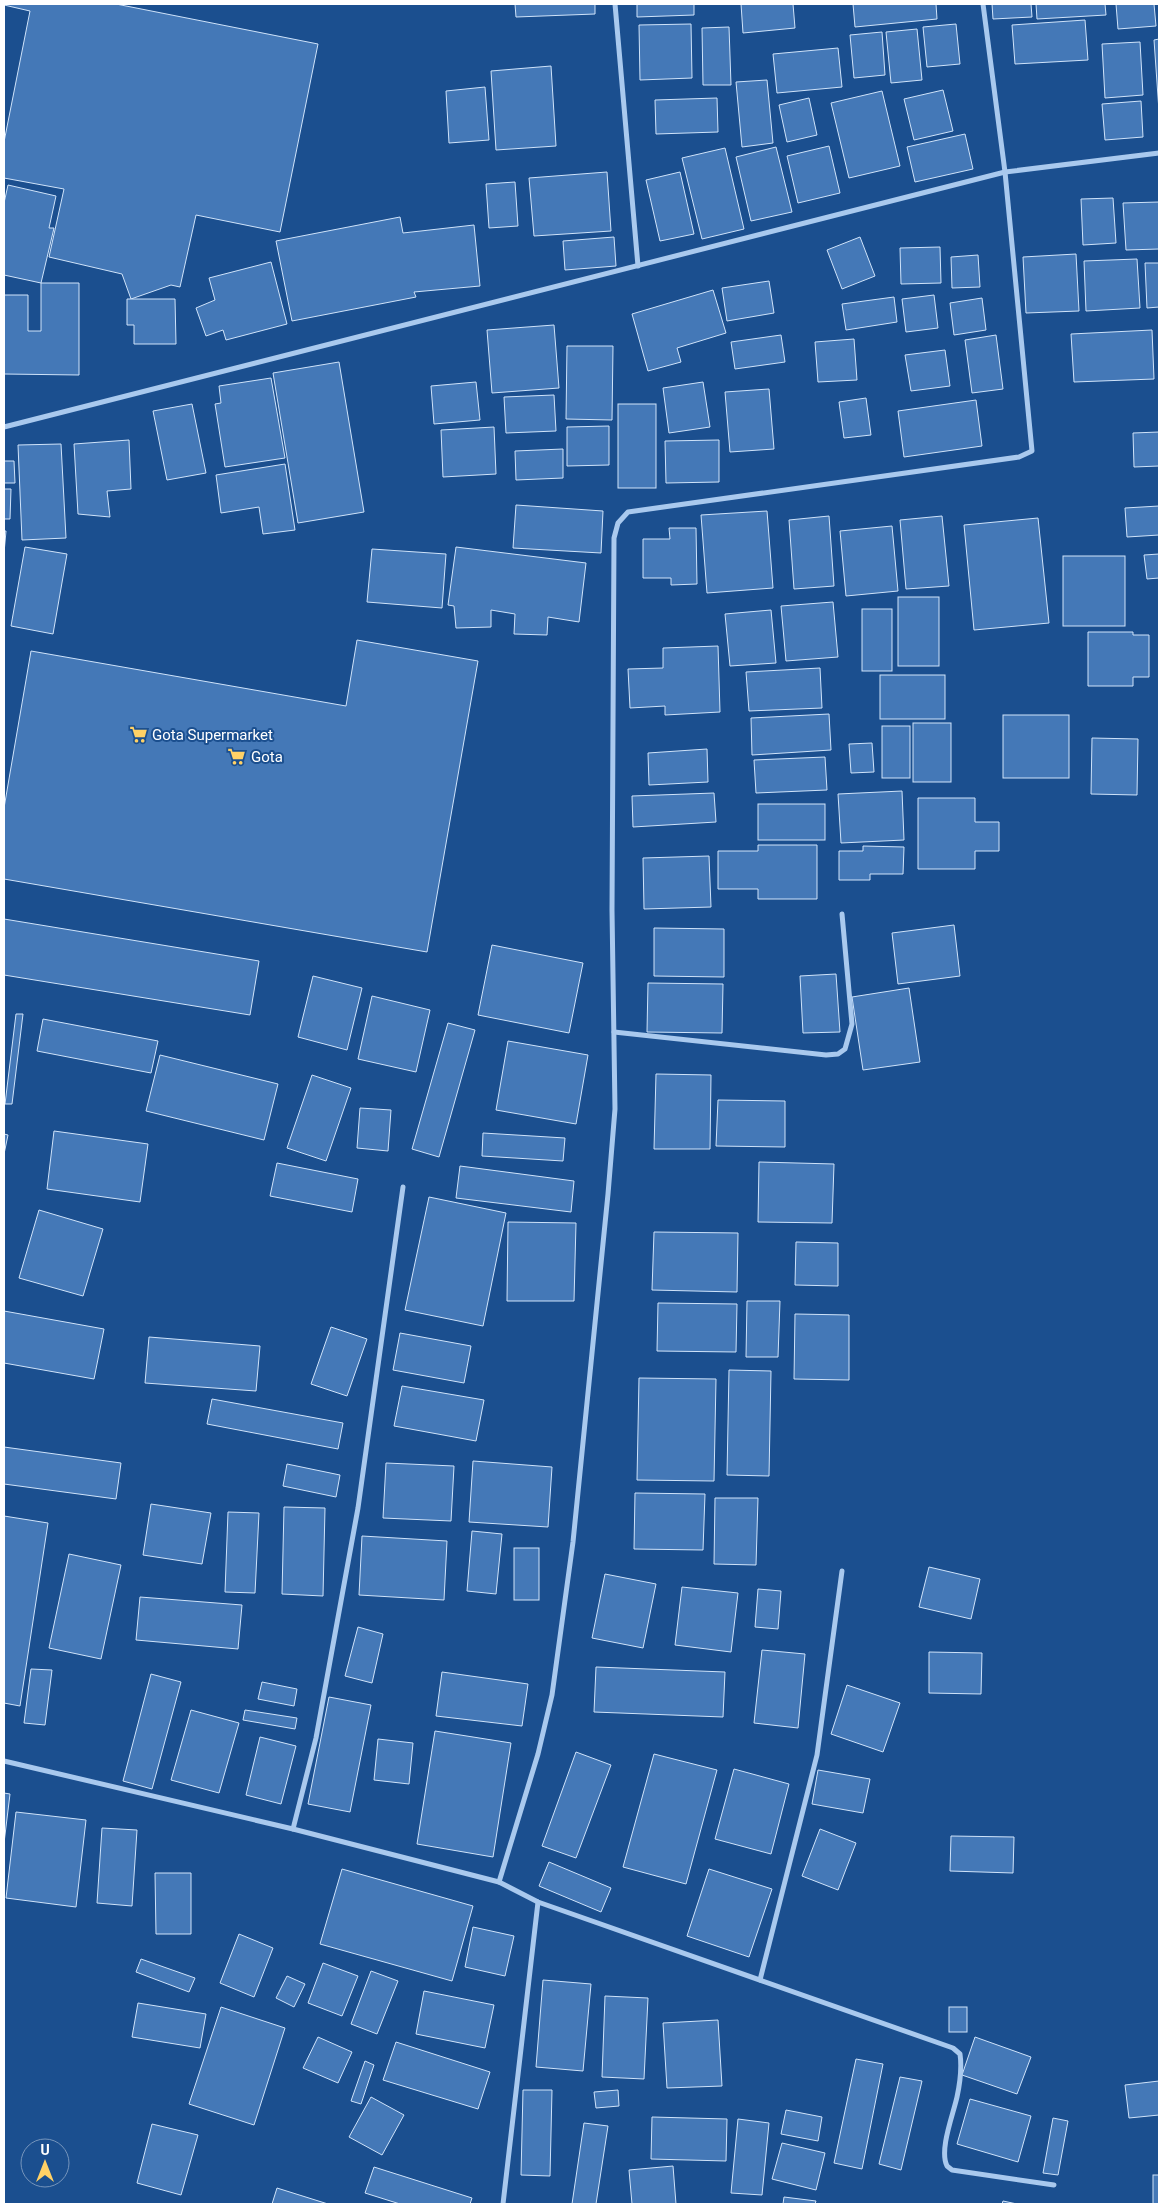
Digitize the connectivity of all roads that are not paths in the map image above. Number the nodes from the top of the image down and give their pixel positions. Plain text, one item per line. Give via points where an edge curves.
1 (615, 4) edge
2 (983, 4) edge
3 (1159, 153) edge
4 (1005, 172) junction
5 (638, 266) junction
6 (4, 427) edge
7 (842, 914) dead end
8 (614, 1032) junction
9 (403, 1187) dead end
10 (842, 1571) dead end
11 (4, 1761) edge
12 (293, 1829) junction
13 (499, 1882) junction
14 (538, 1902) junction
15 (760, 1980) junction
16 (1054, 2185) dead end
17 (503, 2204) edge

1 - 5 street
2 - 4 street
3 - 4 street
4 - 5 street
4 - 8 street via 1032,451 1019,457 628,512 618,523 614,538
5 - 6 street
7 - 8 street via 852,1024 845,1049 838,1054
8 - 13 street via 615,1110 608,1194 564,1614 542,1737
9 - 12 street via 358,1508 316,1738
10 - 15 street via 817,1755
11 - 12 street
12 - 13 street
13 - 14 street
14 - 15 street
14 - 17 street
15 - 16 street via 953,2048 960,2054 961,2061 944,2153 947,2166 952,2170

